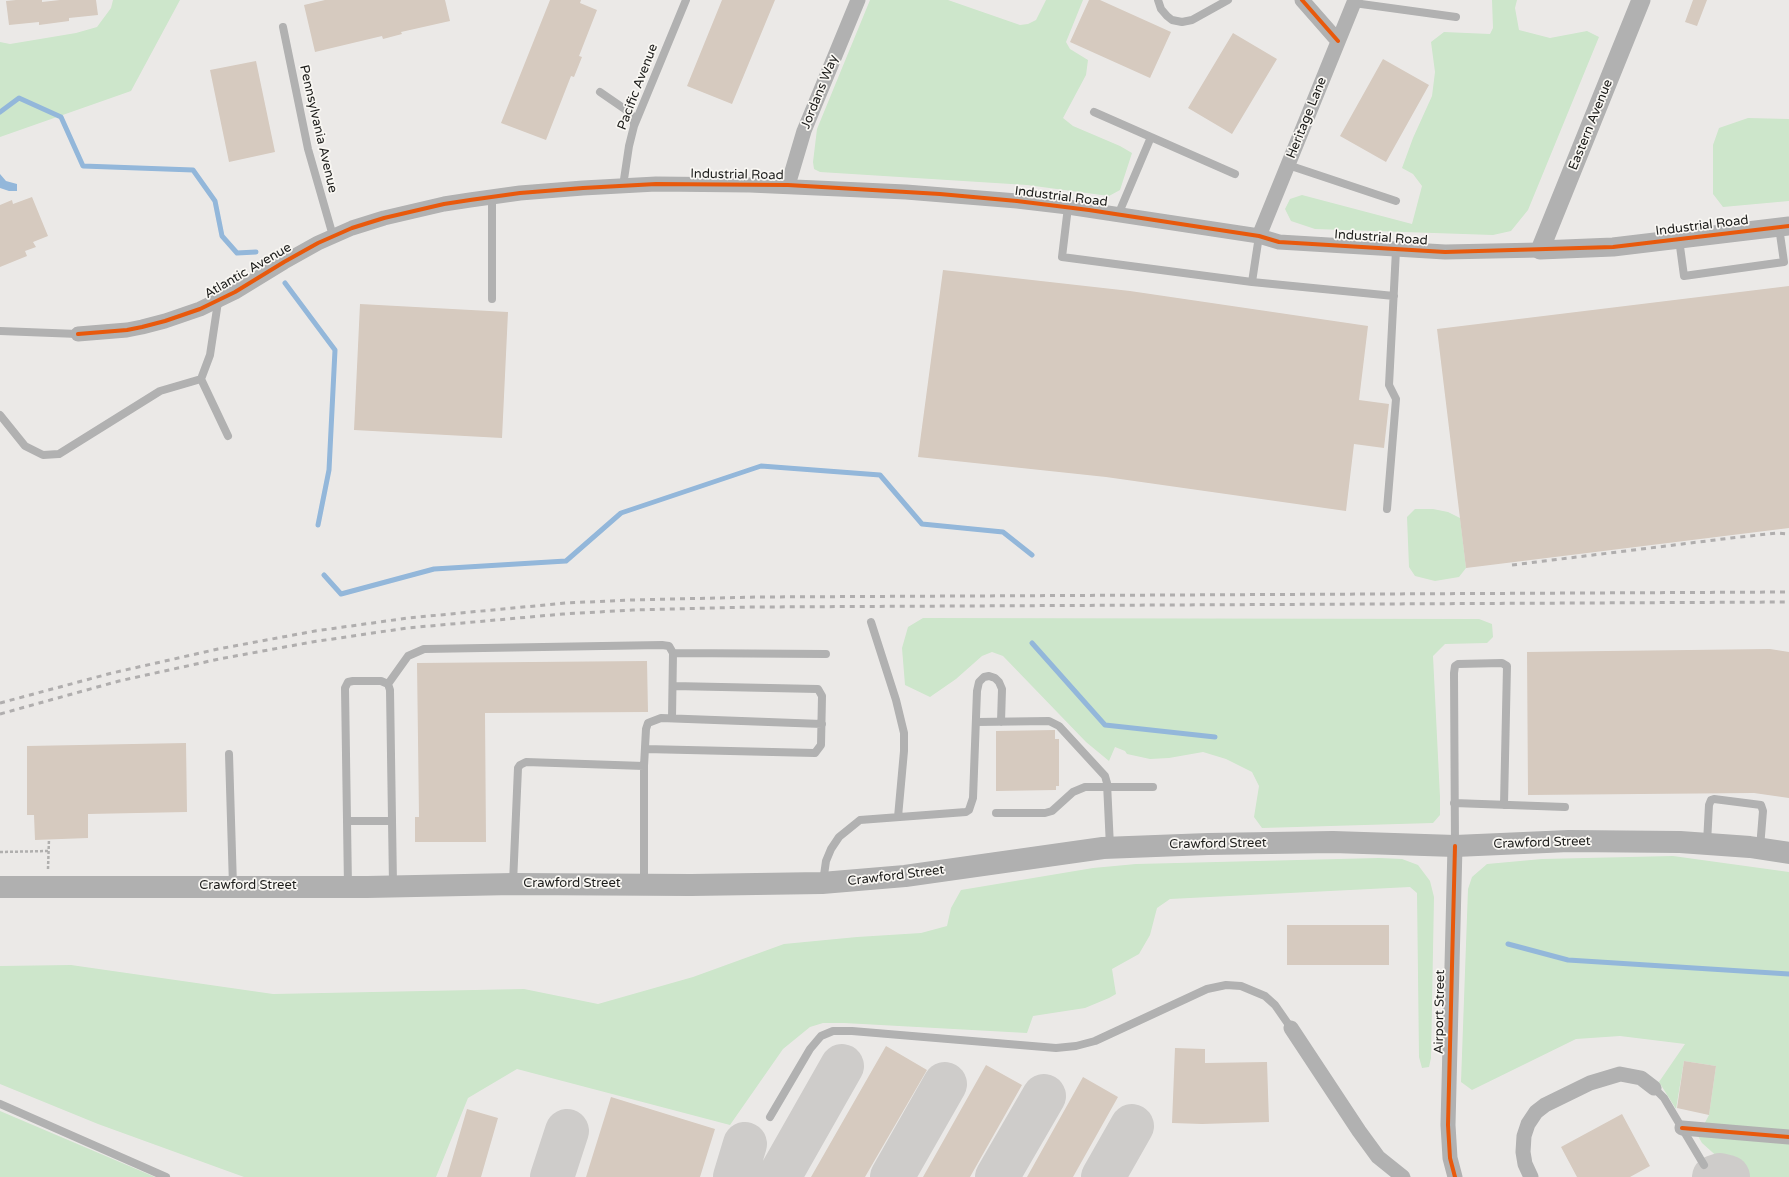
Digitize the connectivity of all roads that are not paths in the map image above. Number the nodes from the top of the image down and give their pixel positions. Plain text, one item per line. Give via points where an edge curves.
1 (686, 0) edge
2 (858, 0) edge
3 (1158, 0) edge
4 (1228, 0) edge
5 (1302, 0) edge
6 (1641, 0) edge
7 (1354, 1) edge
8 (1456, 17) dead end
9 (282, 27) dead end
10 (1338, 41) junction
11 (600, 92) dead end
12 (1094, 112) dead end
13 (634, 126) junction
14 (1151, 137) junction
15 (1288, 165) junction
16 (1235, 174) dead end
17 (788, 185) junction
18 (623, 186) junction
19 (492, 197) junction
20 (1396, 201) dead end
21 (1068, 207) junction
22 (1118, 215) junction
23 (1784, 227) edge
24 (333, 236) junction
25 (1259, 236) junction
26 (1679, 239) junction
27 (1396, 250) junction
28 (1540, 250) junction
29 (1252, 282) junction
30 (1394, 296) junction
31 (492, 299) dead end
32 (218, 302) junction
33 (0, 331) edge
34 (78, 334) joint
35 (201, 379) junction
36 (0, 415) edge
37 (228, 436) dead end
38 (1387, 509) dead end
39 (871, 622) dead end
40 (673, 653) junction
41 (826, 654) dead end
42 (388, 684) junction
43 (673, 686) junction
44 (672, 718) junction
45 (977, 722) junction
46 (1001, 722) junction
47 (822, 724) junction
48 (645, 749) junction
49 (228, 754) dead end
50 (644, 766) junction
51 (1107, 787) junction
52 (1153, 787) dead end
53 (1454, 804) junction
54 (1504, 804) junction
55 (1565, 807) dead end
56 (996, 813) dead end
57 (898, 817) junction
58 (347, 821) junction
59 (392, 821) junction
60 (1707, 844) junction
61 (1455, 846) junction
62 (1110, 848) junction
63 (1760, 849) junction
64 (1789, 853) edge
65 (822, 883) junction
66 (513, 884) junction
67 (644, 884) junction
68 (233, 886) junction
69 (393, 886) junction
70 (0, 887) edge
71 (348, 887) junction
72 (1291, 1028) joint
73 (1654, 1088) joint
74 (0, 1104) edge
75 (770, 1117) dead end
76 (1682, 1128) junction
77 (1789, 1137) edge
78 (1704, 1166) dead end
79 (166, 1177) edge
80 (1403, 1177) edge
81 (1455, 1177) edge
82 (1531, 1177) edge

1 - 13 lane, Pacific Avenue
2 - 17 street, Jordans Way via 804,131
3 - 4 lane via 1167,16 1182,22 1192,20
5 - 10 street
6 - 28 street, Eastern Avenue
7 - 8 lane
7 - 10 street, Heritage Lane
9 - 24 lane, Pennsylvania Avenue via 308,149
10 - 15 street, Heritage Lane
11 - 13 lane via 629,112 633,117
12 - 14 lane
13 - 18 lane, Pacific Avenue via 628,146
14 - 16 lane
14 - 22 lane
15 - 20 lane
15 - 25 street, Heritage Lane
17 - 18 street, Industrial Road
17 - 21 street, Industrial Road via 940,194
18 - 19 street, Industrial Road
19 - 24 street, Industrial Road via 444,204 384,218
19 - 31 lane
21 - 22 street, Industrial Road
21 - 29 lane via 1062,257
22 - 25 street, Industrial Road
23 - 26 street, Industrial Road
23 - 26 lane via 1784,262 1684,276
24 - 32 street, Atlantic Avenue
25 - 27 street, Industrial Road via 1279,242
25 - 29 lane
26 - 28 street, Industrial Road via 1613,247
27 - 28 street, Industrial Road
27 - 30 lane
29 - 30 lane
30 - 38 lane via 1389,385 1396,399
32 - 34 street, Atlantic Avenue via 142,327
32 - 35 lane via 210,355
33 - 34 lane, Atlantic Avenue
35 - 36 lane via 160,391 60,454 43,455 25,446
35 - 37 lane
39 - 57 lane via 904,733
40 - 41 lane
40 - 42 lane via 669,646 662,645 424,650 408,656
40 - 43 lane
42 - 58 lane via 382,681 353,681 348,682 345,688
42 - 59 lane
43 - 44 lane
43 - 47 lane via 818,690 822,696
44 - 47 lane
44 - 48 lane via 661,718 648,723
45 - 46 lane
45 - 46 lane via 979,682 989,676 999,682 1002,689
45 - 57 lane via 973,798 969,810
46 - 51 lane via 1054,722 1103,772
47 - 48 lane via 821,745 815,752
48 - 50 lane
49 - 68 lane
50 - 66 lane via 526,762 520,765
50 - 67 lane
51 - 52 lane
51 - 56 lane via 1078,789 1057,808 1045,813
51 - 62 lane
53 - 54 lane
53 - 54 lane via 1454,666 1462,663 1502,663 1507,666
53 - 61 lane
54 - 55 lane
57 - 65 lane via 860,820 849,827 831,849
58 - 59 lane
58 - 71 lane
59 - 69 lane
60 - 61 main road, Crawford Street via 1569,841
60 - 63 main road, Crawford Street
60 - 63 lane via 1709,805 1714,799 1761,805 1763,811
61 - 62 main road, Crawford Street via 1333,842
61 - 81 street, Airport Street via 1448,1125 1450,1158
62 - 65 main road, Crawford Street via 905,876
63 - 64 main road, Crawford Street
65 - 67 main road, Crawford Street
66 - 67 main road, Crawford Street
66 - 69 main road, Crawford Street
68 - 70 main road, Crawford Street
68 - 71 main road, Crawford Street
69 - 71 main road, Crawford Street
72 - 75 lane via 1275,1005 1265,996 1240,986 1226,985 1207,989 1095,1041 1076,1046 1056,1048 833,1031 821,1036 810,1049
72 - 80 street via 1378,1157
73 - 76 lane via 1664,1098
73 - 82 street via 1641,1078 1620,1074 1590,1083 1545,1105 1536,1112 1524,1136 1522,1152
74 - 79 lane
76 - 77 street
76 - 78 lane

